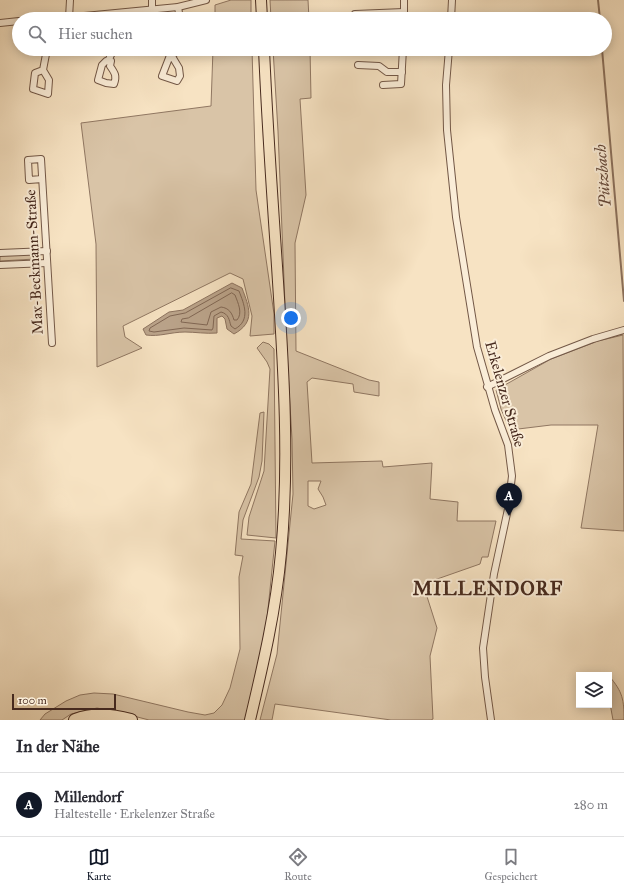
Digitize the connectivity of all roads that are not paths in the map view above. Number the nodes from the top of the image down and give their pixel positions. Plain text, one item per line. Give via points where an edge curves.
1 (70, 0) edge
2 (152, 0) edge
3 (206, 0) edge
4 (261, 0) edge
5 (404, 0) edge
6 (452, 0) edge
7 (178, 7) junction
8 (152, 10) junction
9 (69, 12) edge
10 (142, 12) edge
11 (179, 12) edge
12 (262, 12) edge
13 (404, 12) edge
14 (451, 12) edge
15 (12, 22) edge
16 (0, 23) edge
17 (46, 56) edge
18 (110, 56) edge
19 (171, 56) edge
20 (264, 56) edge
21 (403, 56) edge
22 (448, 56) edge
23 (169, 58) dead end
24 (108, 61) dead end
25 (358, 65) dead end
26 (43, 70) dead end
27 (402, 72) junction
28 (384, 85) dead end
29 (42, 179) dead end
30 (47, 250) junction
31 (0, 253) edge
32 (47, 263) junction
33 (0, 264) edge
34 (624, 331) edge
35 (52, 343) dead end
36 (487, 387) junction
37 (75, 720) edge
38 (131, 720) edge
39 (250, 720) edge
40 (491, 720) edge

1 - 9 street
2 - 8 street
3 - 7 street
4 - 12 main road
5 - 13 street
6 - 14 street
7 - 8 street
7 - 11 street
8 - 10 street
15 - 16 street
17 - 26 street
18 - 24 street
19 - 23 street
20 - 39 main road via 282,338 285,484 281,553 274,607
21 - 27 street
22 - 36 street, Erkelenzer Straße via 447,130 456,217 477,347
25 - 27 street via 379,66 387,72
27 - 28 street via 401,84
29 - 30 street, Max-Beckmann-Straße
30 - 31 street
30 - 32 street, Max-Beckmann-Straße
32 - 33 street
32 - 35 street, Max-Beckmann-Straße
34 - 36 street via 593,339 549,356
36 - 40 street, Erkelenzer Straße via 508,445 512,476 483,648 484,677
37 - 38 highway via 100,715

